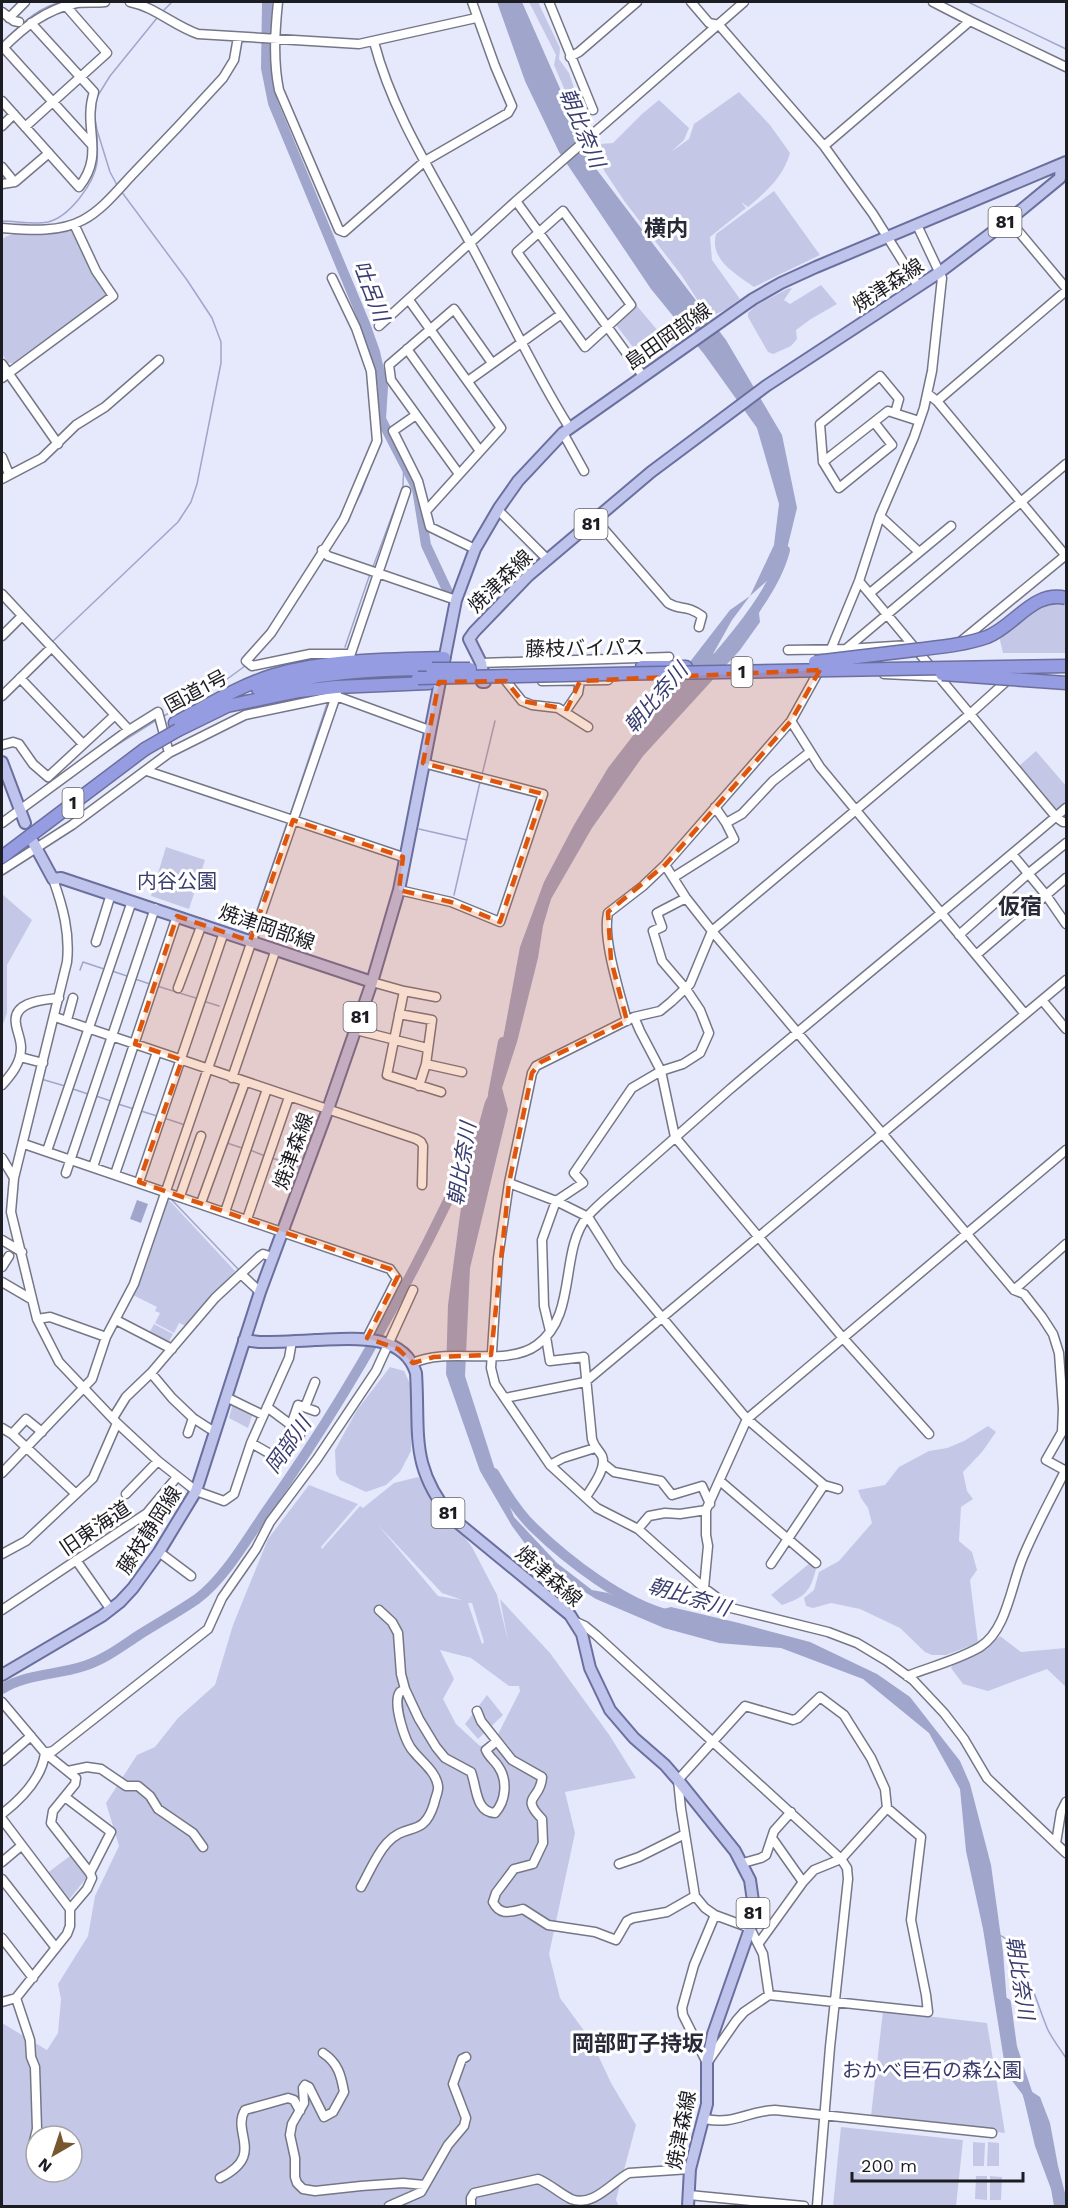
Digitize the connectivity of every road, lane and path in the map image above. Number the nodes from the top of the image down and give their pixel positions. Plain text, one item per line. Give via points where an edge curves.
1 (25, 2) edge
2 (78, 2) edge
3 (105, 2) edge
4 (130, 2) edge
5 (278, 2) edge
6 (472, 2) edge
7 (549, 2) edge
8 (637, 2) edge
9 (692, 2) edge
10 (744, 2) edge
11 (933, 2) edge
12 (66, 6) junction
13 (2, 12) edge
14 (9, 18) junction
15 (476, 18) junction
16 (970, 21) junction
17 (19, 22) dead end
18 (31, 23) junction
19 (721, 23) junction
20 (238, 37) junction
21 (275, 39) junction
22 (374, 42) junction
23 (2, 48) edge
24 (570, 57) junction
25 (1066, 67) edge
26 (80, 77) junction
27 (2, 101) edge
28 (53, 102) junction
29 (593, 110) dead end
30 (14, 114) junction
31 (25, 127) junction
32 (3, 129) edge
33 (91, 144) junction
34 (824, 147) junction
35 (49, 153) junction
36 (424, 162) junction
37 (1064, 164) edge
38 (2, 167) edge
39 (11, 178) dead end
40 (2, 184) edge
41 (516, 201) junction
42 (1009, 220) junction
43 (74, 224) junction
44 (917, 225) junction
45 (3, 229) edge
46 (538, 232) junction
47 (887, 238) junction
48 (470, 244) junction
49 (940, 272) junction
50 (332, 278) dead end
51 (918, 286) junction
52 (1066, 289) edge
53 (409, 300) junction
54 (560, 315) junction
55 (378, 326) dead end
56 (608, 327) junction
57 (430, 329) junction
58 (520, 342) junction
59 (407, 349) junction
60 (159, 360) dead end
61 (492, 363) junction
62 (2, 364) edge
63 (5, 375) edge
64 (643, 376) junction
65 (468, 381) junction
66 (928, 394) junction
67 (937, 401) junction
68 (895, 413) junction
69 (416, 415) junction
70 (919, 421) junction
71 (874, 422) junction
72 (566, 430) junction
73 (58, 444) junction
74 (480, 451) junction
75 (2, 458) edge
76 (823, 462) junction
77 (1066, 464) edge
78 (584, 471) dead end
79 (459, 474) junction
80 (5, 476) edge
81 (406, 491) dead end
82 (1021, 502) junction
83 (427, 510) junction
84 (498, 510) junction
85 (880, 516) junction
86 (596, 520) junction
87 (951, 526) dead end
88 (475, 549) junction
89 (919, 552) junction
90 (325, 553) junction
91 (1066, 556) edge
92 (548, 560) junction
93 (378, 572) junction
94 (859, 581) junction
95 (870, 593) junction
96 (2, 594) edge
97 (458, 596) junction
98 (1066, 598) edge
99 (887, 615) junction
100 (22, 616) junction
101 (699, 627) dead end
102 (2, 636) edge
103 (913, 645) junction
104 (52, 647) junction
105 (831, 649) junction
106 (846, 649) junction
107 (788, 650) dead end
108 (669, 657) dead end
109 (444, 658) junction
110 (1066, 659) edge
111 (481, 663) junction
112 (796, 664) junction
113 (1066, 666) edge
114 (853, 668) junction
115 (820, 670) junction
116 (1013, 676) junction
117 (940, 677) junction
118 (20, 678) junction
119 (1066, 678) edge
120 (506, 681) junction
121 (580, 681) junction
122 (439, 682) junction
123 (485, 682) junction
124 (1066, 682) edge
125 (337, 693) junction
126 (2, 696) edge
127 (227, 706) junction
128 (565, 712) junction
129 (970, 714) junction
130 (115, 715) junction
131 (791, 721) junction
132 (179, 724) junction
133 (588, 727) dead end
134 (429, 729) junction
135 (129, 730) junction
136 (83, 744) junction
137 (2, 746) edge
138 (144, 746) junction
139 (810, 752) junction
140 (169, 753) junction
141 (2, 762) edge
142 (423, 763) junction
143 (147, 771) junction
144 (715, 807) junction
145 (1066, 808) edge
146 (20, 809) junction
147 (856, 810) junction
148 (1056, 817) junction
149 (292, 820) junction
150 (1066, 822) edge
151 (2, 823) edge
152 (726, 823) junction
153 (25, 824) dead end
154 (1066, 843) edge
155 (35, 845) junction
156 (2, 849) edge
157 (1012, 854) junction
158 (2, 857) edge
159 (405, 860) junction
160 (665, 865) junction
161 (2, 870) edge
162 (1029, 873) junction
163 (674, 877) junction
164 (1066, 878) edge
165 (53, 879) junction
166 (399, 890) junction
167 (111, 894) junction
168 (1046, 895) junction
169 (686, 898) junction
170 (132, 901) junction
171 (155, 908) junction
172 (941, 913) junction
173 (177, 916) junction
174 (1065, 919) edge
175 (202, 924) junction
176 (712, 931) junction
177 (224, 932) junction
178 (960, 935) junction
179 (250, 941) junction
180 (96, 942) dead end
181 (276, 949) junction
182 (976, 955) junction
183 (1066, 981) edge
184 (372, 982) junction
185 (178, 988) dead end
186 (686, 989) junction
187 (404, 991) junction
188 (436, 997) dead end
189 (59, 998) junction
190 (73, 998) dead end
191 (1042, 1000) junction
192 (399, 1014) junction
193 (1025, 1014) junction
194 (55, 1017) junction
195 (631, 1019) junction
196 (67, 1020) junction
197 (89, 1028) junction
198 (1066, 1029) edge
199 (356, 1030) junction
200 (798, 1032) junction
201 (112, 1036) junction
202 (393, 1041) junction
203 (135, 1044) junction
204 (427, 1048) junction
205 (157, 1052) junction
206 (20, 1057) junction
207 (182, 1060) junction
208 (43, 1063) junction
209 (426, 1064) junction
210 (207, 1069) junction
211 (661, 1071) junction
212 (462, 1072) dead end
213 (232, 1078) junction
214 (244, 1082) junction
215 (2, 1085) edge
216 (419, 1086) junction
217 (267, 1089) junction
218 (441, 1092) dead end
219 (289, 1097) junction
220 (328, 1108) junction
221 (883, 1133) junction
222 (201, 1136) dead end
223 (675, 1137) junction
224 (24, 1144) junction
225 (1066, 1150) edge
226 (47, 1151) junction
227 (2, 1158) edge
228 (70, 1159) junction
229 (93, 1167) junction
230 (66, 1173) dead end
231 (115, 1174) junction
232 (14, 1178) junction
233 (139, 1182) junction
234 (509, 1184) junction
235 (422, 1185) dead end
236 (166, 1191) junction
237 (180, 1196) junction
238 (556, 1201) junction
239 (201, 1203) junction
240 (225, 1212) junction
241 (588, 1217) junction
242 (247, 1219) junction
243 (283, 1232) junction
244 (967, 1233) junction
245 (758, 1237) junction
246 (2, 1240) edge
247 (1066, 1244) edge
248 (22, 1252) junction
249 (9, 1256) dead end
250 (272, 1257) junction
251 (2, 1267) edge
252 (241, 1274) junction
253 (2, 1282) edge
254 (413, 1290) dead end
255 (1014, 1290) junction
256 (260, 1292) junction
257 (31, 1299) junction
258 (662, 1317) junction
259 (37, 1319) junction
260 (116, 1320) junction
261 (548, 1334) junction
262 (106, 1338) junction
263 (843, 1338) junction
264 (368, 1339) junction
265 (244, 1340) junction
266 (292, 1341) junction
267 (387, 1344) junction
268 (172, 1350) junction
269 (488, 1355) junction
270 (413, 1363) junction
271 (152, 1373) junction
272 (585, 1382) junction
273 (315, 1383) dead end
274 (85, 1390) junction
275 (226, 1397) junction
276 (505, 1398) junction
277 (305, 1407) junction
278 (265, 1411) junction
279 (315, 1411) dead end
280 (193, 1418) junction
281 (747, 1419) junction
282 (115, 1421) junction
283 (291, 1425) junction
284 (2, 1428) edge
285 (216, 1430) junction
286 (42, 1432) junction
287 (188, 1433) dead end
288 (12, 1434) junction
289 (929, 1434) dead end
290 (300, 1435) dead end
291 (251, 1443) junction
292 (27, 1448) junction
293 (595, 1448) junction
294 (281, 1460) dead end
295 (158, 1461) junction
296 (604, 1464) junction
297 (550, 1465) junction
298 (1066, 1471) edge
299 (2, 1473) edge
300 (177, 1477) junction
301 (720, 1481) junction
302 (824, 1485) junction
303 (838, 1489) dead end
304 (196, 1491) junction
305 (75, 1494) junction
306 (126, 1494) dead end
307 (586, 1497) junction
308 (708, 1507) junction
309 (638, 1528) junction
310 (788, 1541) junction
311 (3, 1550) edge
312 (159, 1552) junction
313 (76, 1560) junction
314 (816, 1563) dead end
315 (771, 1564) dead end
316 (191, 1576) dead end
317 (704, 1588) junction
318 (2, 1610) edge
319 (111, 1610) junction
320 (379, 1610) dead end
321 (576, 1622) junction
322 (2, 1675) edge
323 (907, 1676) junction
324 (405, 1689) junction
325 (2, 1705) edge
326 (477, 1711) dead end
327 (32, 1736) junction
328 (496, 1741) junction
329 (714, 1741) junction
330 (45, 1754) junction
331 (2, 1761) edge
332 (68, 1771) junction
333 (678, 1780) junction
334 (65, 1797) junction
335 (1066, 1802) edge
336 (887, 1808) junction
337 (791, 1812) junction
338 (2, 1814) edge
339 (2, 1819) edge
340 (685, 1834) junction
341 (772, 1838) junction
342 (1056, 1843) junction
343 (21, 1846) junction
344 (203, 1847) dead end
345 (1066, 1853) edge
346 (841, 1859) junction
347 (2, 1862) edge
348 (743, 1863) junction
349 (619, 1864) dead end
350 (90, 1872) junction
351 (2, 1879) edge
352 (803, 1881) junction
353 (361, 1887) dead end
354 (695, 1896) junction
355 (70, 1909) junction
356 (715, 1915) junction
357 (750, 1928) junction
358 (2, 1938) edge
359 (759, 1943) junction
360 (56, 1948) junction
361 (33, 1978) junction
362 (769, 1995) junction
363 (16, 1998) junction
364 (3, 2001) edge
365 (836, 2002) junction
366 (323, 2053) dead end
367 (465, 2057) dead end
368 (707, 2063) junction
369 (300, 2111) junction
370 (826, 2115) junction
371 (705, 2119) junction
372 (37, 2124) edge
373 (993, 2133) dead end
374 (690, 2169) junction
375 (220, 2178) dead end
376 (424, 2185) junction
377 (689, 2195) junction
378 (389, 2206) edge
379 (471, 2206) edge
380 (688, 2206) edge
381 (804, 2206) edge
382 (818, 2206) edge

1 - 14 street
2 - 3 street
2 - 12 street
4 - 20 street via 198,34
5 - 21 street
6 - 15 street
7 - 24 street
8 - 24 street
9 - 19 street via 710,23
10 - 19 street
11 - 16 street
12 - 18 street
12 - 26 street via 107,53
13 - 14 street
14 - 17 street
15 - 22 street
15 - 36 street via 512,106 508,113
16 - 25 street
16 - 34 street
18 - 23 street
18 - 26 street
19 - 34 street
19 - 41 street
20 - 21 street
20 - 43 street via 228,73 119,188 90,216
21 - 22 street via 340,45
21 - 36 street via 279,90 339,230 344,232
22 - 36 street via 392,97
23 - 28 street
24 - 29 street
26 - 28 street
26 - 33 street via 94,92 90,107
27 - 30 street
28 - 31 street
28 - 33 street
30 - 31 street
30 - 32 street
31 - 35 street
33 - 35 street via 91,164 79,187
34 - 47 street
35 - 40 street via 15,182
36 - 48 street
37 - 42 main road, 焼津森線 / 81 via 1060,178
37 - 44 main road, 島田岡部線
38 - 39 street
41 - 46 street
41 - 48 street
42 - 49 main road, 焼津森線 / 81
42 - 52 street
43 - 45 street via 35,230
43 - 63 street via 96,271 113,296
44 - 47 main road, 島田岡部線
44 - 49 street
46 - 54 street via 517,252
46 - 56 street
46 - 56 street via 563,211 631,305
47 - 51 street
47 - 64 main road, 島田岡部線 via 781,283
48 - 53 street
48 - 58 street
49 - 51 main road, 焼津森線 / 81
49 - 66 street
50 - 90 street via 356,328 370,371 377,441
51 - 86 main road, 焼津森線 / 81 via 766,386 651,472
52 - 67 street
53 - 55 street
53 - 57 street
54 - 56 street via 585,347
54 - 58 street
56 - 64 street
57 - 59 street
57 - 61 street via 453,309
57 - 65 street
58 - 61 street
58 - 72 street
59 - 69 street via 389,365 391,381
59 - 74 street
60 - 73 street via 105,407 76,425
61 - 65 street
62 - 63 street
63 - 73 street
64 - 72 main road, 島田岡部線
65 - 74 street via 501,428
66 - 67 street
66 - 70 street
67 - 82 street
68 - 70 street
68 - 71 street via 888,411
68 - 76 street via 899,399 880,376 820,424
69 - 79 street
69 - 83 street via 393,431 418,481
70 - 85 street
71 - 76 street
71 - 76 street via 892,445 839,488
72 - 78 street
72 - 84 main road, 島田岡部線 via 518,481
73 - 80 street via 42,458
74 - 79 street
75 - 80 street
77 - 82 street
79 - 83 street
81 - 93 street
82 - 91 street
82 - 99 street
83 - 88 street via 430,527
84 - 88 main road, 島田岡部線
84 - 92 street
85 - 89 street
85 - 94 street
86 - 92 main road, 焼津森線 / 81
86 - 101 street via 668,603 693,609 702,616
87 - 89 street
88 - 97 main road, 島田岡部線
89 - 95 street
90 - 93 street
90 - 93 street via 271,633 246,661 252,666 310,654 349,657
91 - 103 street via 967,638 951,645
92 - 111 main road, 焼津森線 / 81 via 518,585 471,635 470,644
93 - 97 street
94 - 95 street
94 - 105 street
95 - 99 street
96 - 100 street
97 - 109 main road, 島田岡部線
98 - 112 highway, bridge via 1043,599 995,632 958,645
99 - 103 street
99 - 106 street
100 - 102 street
100 - 104 street
103 - 106 street
103 - 117 street
104 - 118 street
104 - 130 street
105 - 106 street
105 - 107 street
105 - 115 street
108 - 111 street
109 - 122 main road, 島田岡部線
109 - 132 highway, 国道1号 / 1 via 328,664 274,675 219,697
110 - 112 highway, 藤枝バイパス / 1, bridge
111 - 123 main road, 焼津森線 / 81
112 - 132 highway, 藤枝バイパス / 1, bridge via 358,671 299,679 235,696
113 - 114 highway, 藤枝バイパス / 1, bridge
114 - 124 highway, 1, bridge
114 - 127 highway, 藤枝バイパス / 1, bridge via 344,680 276,691
115 - 117 street
115 - 121 street, bridge
115 - 131 street
116 - 117 street
116 - 119 street
116 - 129 street
117 - 129 street
118 - 126 street
118 - 136 street
120 - 121 street
120 - 123 street
120 - 128 street via 522,701
121 - 128 street via 578,693
122 - 123 main road
122 - 127 highway, 国道1号 / 1 via 299,691
122 - 134 main road, 焼津森線 / 81
125 - 134 street
125 - 140 street via 245,715
125 - 149 street
127 - 132 highway, 国道1号 / 1
128 - 133 street
129 - 147 street
129 - 148 street
130 - 135 street
130 - 136 street
131 - 139 street
131 - 144 street
132 - 138 highway, 国道1号 / 1
134 - 142 main road, 焼津森線 / 81
135 - 140 street via 158,712
135 - 146 street
136 - 137 street via 48,777 19,744
138 - 156 highway, 国道1号 / 1 via 127,753
138 - 158 highway, 国道1号 / 1
139 - 147 street
139 - 152 street via 742,814
140 - 143 street
141 - 146 main road
142 - 159 main road, 焼津森線 / 81
142 - 166 street via 543,794 500,922 451,902
143 - 149 street
143 - 155 street
144 - 152 street
144 - 160 street
145 - 148 street
146 - 151 street
146 - 153 main road
147 - 172 street
147 - 176 street
148 - 150 street
148 - 157 street
149 - 159 street
149 - 179 street
152 - 163 street via 734,839
154 - 162 street
155 - 161 street
155 - 165 main road
157 - 162 street
157 - 172 street
159 - 166 main road, 焼津森線 / 81
160 - 163 street
160 - 195 street via 608,913 606,920 611,960
162 - 168 street
162 - 178 street
163 - 169 street
164 - 168 street
165 - 167 main road, 焼津岡部線
165 - 189 street via 68,941
166 - 184 main road, 焼津森線 / 81
167 - 170 main road, 焼津岡部線
167 - 180 street
168 - 174 street
168 - 182 street
169 - 176 street
169 - 186 street via 657,913 662,927 653,931 662,961
170 - 171 main road, 焼津岡部線
170 - 197 street
171 - 173 main road, 焼津岡部線
171 - 201 street
172 - 178 street
172 - 200 street
173 - 175 main road, 焼津岡部線
173 - 203 street
175 - 177 main road, 焼津岡部線
175 - 185 street
176 - 186 street
176 - 200 street
177 - 179 main road, 焼津岡部線
177 - 207 street
178 - 182 street
179 - 181 main road, 焼津岡部線
179 - 210 street
181 - 184 main road, 焼津岡部線
181 - 213 street
182 - 193 street
183 - 191 street
184 - 187 street
184 - 199 main road, 焼津森線 / 81
186 - 195 street via 660,1011
186 - 211 street via 710,1033 700,1053
187 - 188 street
187 - 192 street
189 - 194 street
189 - 206 street via 38,1000 16,1015
190 - 196 street
191 - 193 street
191 - 198 street
192 - 202 street
192 - 204 street via 432,1020
193 - 221 street
194 - 196 street
194 - 208 street
195 - 211 street
195 - 234 street via 536,1066
196 - 197 street
197 - 201 street
197 - 226 street
199 - 202 street
199 - 220 main road, 焼津森線 / 81
200 - 221 street
200 - 223 street
201 - 203 street
201 - 228 street
202 - 204 street
202 - 216 street via 387,1075
203 - 205 street
203 - 229 street
204 - 209 street
205 - 207 street
205 - 231 street
206 - 208 street
206 - 215 street
207 - 210 street
207 - 233 street
208 - 224 street
209 - 212 street
209 - 216 street
210 - 213 street
210 - 236 street
211 - 223 street
211 - 238 street via 633,1088 574,1173 583,1183
213 - 214 street
214 - 217 street
214 - 239 street
216 - 218 street
217 - 219 street
217 - 240 street
219 - 220 street
219 - 242 street
220 - 235 street via 421,1142
220 - 243 main road, 焼津森線 / 81
221 - 244 street
221 - 245 street
222 - 237 street
223 - 241 street
223 - 245 street
224 - 226 street
224 - 232 street
225 - 244 street
226 - 228 street
227 - 232 street
228 - 229 street
228 - 230 street
229 - 231 street
231 - 233 street
232 - 248 street via 11,1212
233 - 236 street
234 - 238 street
234 - 269 street
236 - 237 street
236 - 260 street via 134,1284
237 - 239 street
238 - 241 street
238 - 261 street via 542,1240
239 - 240 street
240 - 242 street
241 - 258 street via 619,1266
241 - 261 street via 577,1240 561,1311
242 - 243 street
243 - 250 main road, 焼津森線 / 81
243 - 264 street via 393,1272 397,1279
244 - 255 street
244 - 263 street
245 - 258 street
245 - 263 street
246 - 248 street
247 - 255 street
248 - 257 street
249 - 251 street
250 - 252 street via 262,1255
250 - 256 main road, 焼津森線 / 81
252 - 256 street
252 - 268 street via 214,1298
253 - 257 street
254 - 267 street
255 - 298 street via 1024,1294 1042,1317 1059,1353 1062,1432 1046,1460
256 - 265 main road, 焼津森線 / 81
257 - 259 street
258 - 272 street
258 - 281 street
259 - 262 street via 50,1317
259 - 274 street via 53,1354
260 - 262 street
260 - 268 street
261 - 269 street via 520,1354
261 - 272 street via 550,1361 584,1357
262 - 274 street
263 - 281 street
263 - 289 street
264 - 266 main road
264 - 267 main road
265 - 266 main road
265 - 275 main road, 藤枝静岡線
266 - 278 street via 289,1358
267 - 270 main road
267 - 330 street via 376,1371 270,1522 256,1550 222,1598 208,1629
268 - 271 street
269 - 270 street via 439,1356
269 - 276 street via 495,1384
270 - 321 main road, 焼津森線 / 81 via 418,1452 439,1502 452,1518
271 - 280 street
271 - 282 street via 126,1397
272 - 276 street
272 - 293 street
273 - 277 street
274 - 282 street
274 - 286 street
275 - 278 street
275 - 285 main road, 藤枝静岡線
276 - 297 street
277 - 279 street
277 - 283 street via 298,1405
278 - 283 street
278 - 291 street
280 - 285 street
280 - 287 street
281 - 301 street
281 - 302 street
282 - 295 street
282 - 305 street via 93,1478
283 - 290 street
284 - 288 street
285 - 304 main road, 藤枝静岡線
286 - 288 street via 26,1419
286 - 292 street
288 - 292 street
291 - 294 street
291 - 304 street via 234,1494 228,1500
292 - 299 street
292 - 305 street
293 - 296 street
293 - 297 street
295 - 300 street
295 - 306 street
296 - 307 street
296 - 308 street via 614,1472 662,1481 672,1495 702,1486
297 - 307 street
298 - 323 street via 1023,1557 1008,1606 996,1628 981,1646
300 - 304 street
300 - 313 street, 旧東海道 via 147,1514
301 - 308 street
301 - 310 street
302 - 303 street
302 - 310 street
304 - 312 main road, 藤枝静岡線
305 - 311 street via 26,1541
307 - 309 street via 597,1508
308 - 309 street via 649,1516
308 - 317 street
309 - 317 street
310 - 314 street
310 - 315 street
312 - 316 street
312 - 319 main road, 藤枝静岡線
313 - 318 street, 旧東海道
313 - 319 street
317 - 323 street via 737,1610 857,1643
319 - 322 main road, 藤枝静岡線
320 - 324 street via 398,1633
321 - 329 street via 591,1630
321 - 333 main road, 焼津森線 / 81 via 590,1668 610,1710 633,1738
323 - 342 street via 944,1713 987,1778
324 - 328 street via 436,1747 445,1758 471,1772 482,1808 495,1813 505,1796 500,1767 486,1750
324 - 353 street via 397,1696 403,1730 438,1790 430,1817 387,1843
325 - 327 street
326 - 328 street
327 - 330 street
327 - 331 street
328 - 354 street via 512,1760 542,1777 530,1803 543,1823 543,1843 536,1860 528,1867 514,1869 496,1893 493,1902 497,1910 504,1913 523,1909 548,1924 616,1940 633,1918 667,1912
329 - 333 street
329 - 336 street via 745,1706 793,1720 820,1697 844,1715 871,1758 885,1789
329 - 337 street
330 - 332 street
330 - 338 street via 35,1777
332 - 334 street via 75,1784
332 - 344 street via 101,1769 126,1786 138,1786 158,1809 193,1833
333 - 340 street
333 - 348 main road, 焼津森線 / 81
334 - 350 street via 53,1810 51,1823
334 - 350 street via 111,1832
335 - 342 street
336 - 346 street
336 - 365 street via 921,1837 911,1920 928,2012
337 - 341 street
337 - 346 street
339 - 343 street
340 - 349 street
340 - 354 street
341 - 348 street via 766,1855
341 - 352 street
342 - 345 street
343 - 347 street
343 - 355 street
346 - 352 street via 814,1870
346 - 365 street via 848,1879
348 - 357 main road, 焼津森線 / 81 via 753,1895
350 - 355 street via 92,1878 87,1889
351 - 360 street
352 - 359 street
354 - 356 street
355 - 360 street via 70,1926
356 - 357 street
356 - 368 street via 694,1965 682,2008
357 - 359 street
357 - 368 main road, 焼津森線 / 81 via 716,2024
358 - 361 street
359 - 362 street
360 - 361 street
361 - 363 street
362 - 365 street
362 - 368 street via 744,2012
363 - 364 street
363 - 372 street via 35,2067
365 - 370 street
366 - 369 street via 339,2069 342,2098 333,2112 324,2117 305,2085
367 - 376 street via 453,2084 466,2118 464,2126
368 - 371 main road, 焼津森線 / 81
369 - 375 street via 294,2100 288,2098 245,2110 245,2147 240,2163
369 - 376 street via 290,2135 295,2177 303,2188 315,2191 403,2183
370 - 371 street via 763,2110 727,2121
370 - 373 street
370 - 382 street
371 - 374 main road, 焼津森線 / 81
374 - 377 main road, 焼津森線 / 81
374 - 379 street via 629,2173 598,2197 579,2200 538,2179 474,2193
376 - 378 street via 421,2192
377 - 380 main road, 焼津森線 / 81
377 - 381 street

